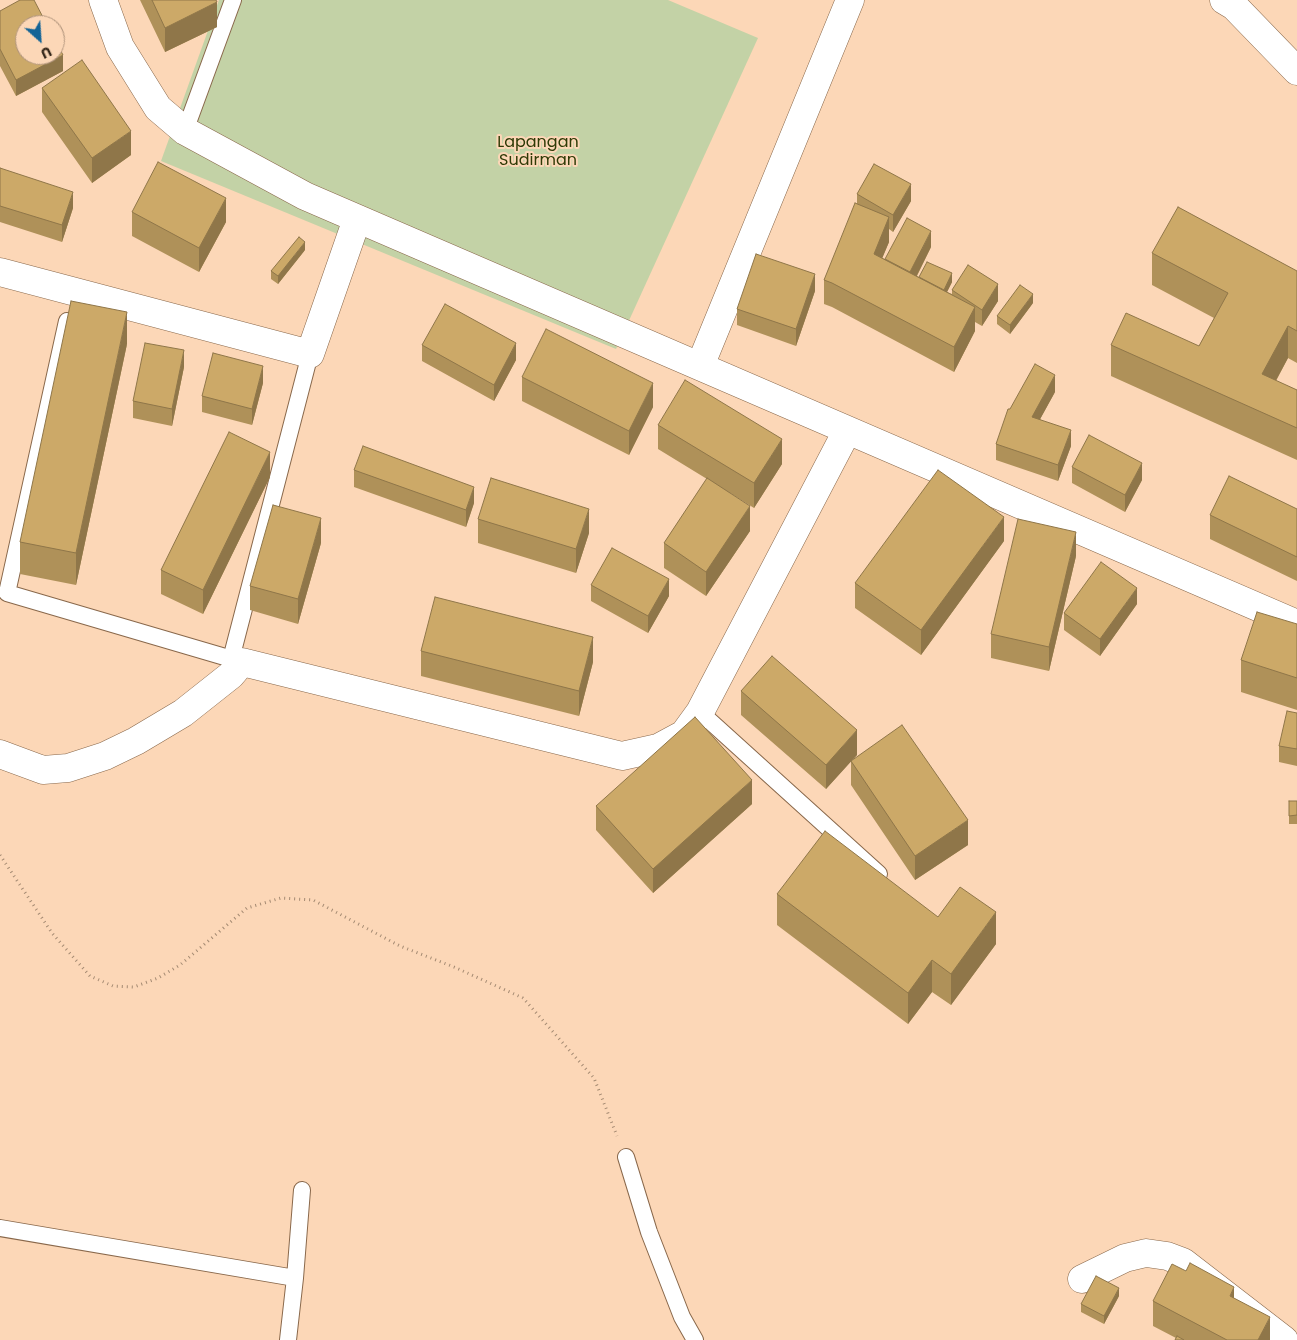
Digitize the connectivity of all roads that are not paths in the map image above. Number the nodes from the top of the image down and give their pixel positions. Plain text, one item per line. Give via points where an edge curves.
1 (102, 0) edge
2 (233, 0) edge
3 (850, 0) edge
4 (1224, 0) edge
5 (1297, 71) edge
6 (185, 131) junction
7 (358, 220) junction
8 (0, 272) edge
9 (74, 291) junction
10 (310, 354) junction
11 (700, 366) junction
12 (847, 430) junction
13 (1297, 624) edge
14 (236, 660) junction
15 (700, 712) junction
16 (0, 754) edge
17 (892, 886) edge
18 (626, 1157) road end
19 (302, 1190) dead end
20 (0, 1228) edge
21 (295, 1278) junction
22 (1082, 1279) dead end
23 (288, 1340) edge
24 (695, 1340) edge
25 (1284, 1340) edge

1 - 6 street via 120,46 158,108
2 - 6 lane
3 - 11 street
4 - 5 street via 1234,6
6 - 7 street via 305,196
7 - 10 street
7 - 11 street
8 - 9 street
9 - 10 street
9 - 14 lane via 7,593
10 - 14 lane
11 - 12 street
12 - 13 street
12 - 15 street
14 - 15 street via 622,756 658,748 684,734
14 - 16 street via 231,675 183,713 105,756 68,768 43,770
15 - 17 lane
18 - 24 lane via 656,1249 682,1317
19 - 21 lane
20 - 21 lane
21 - 23 lane
22 - 25 street via 1125,1258 1146,1253 1167,1256 1182,1262

